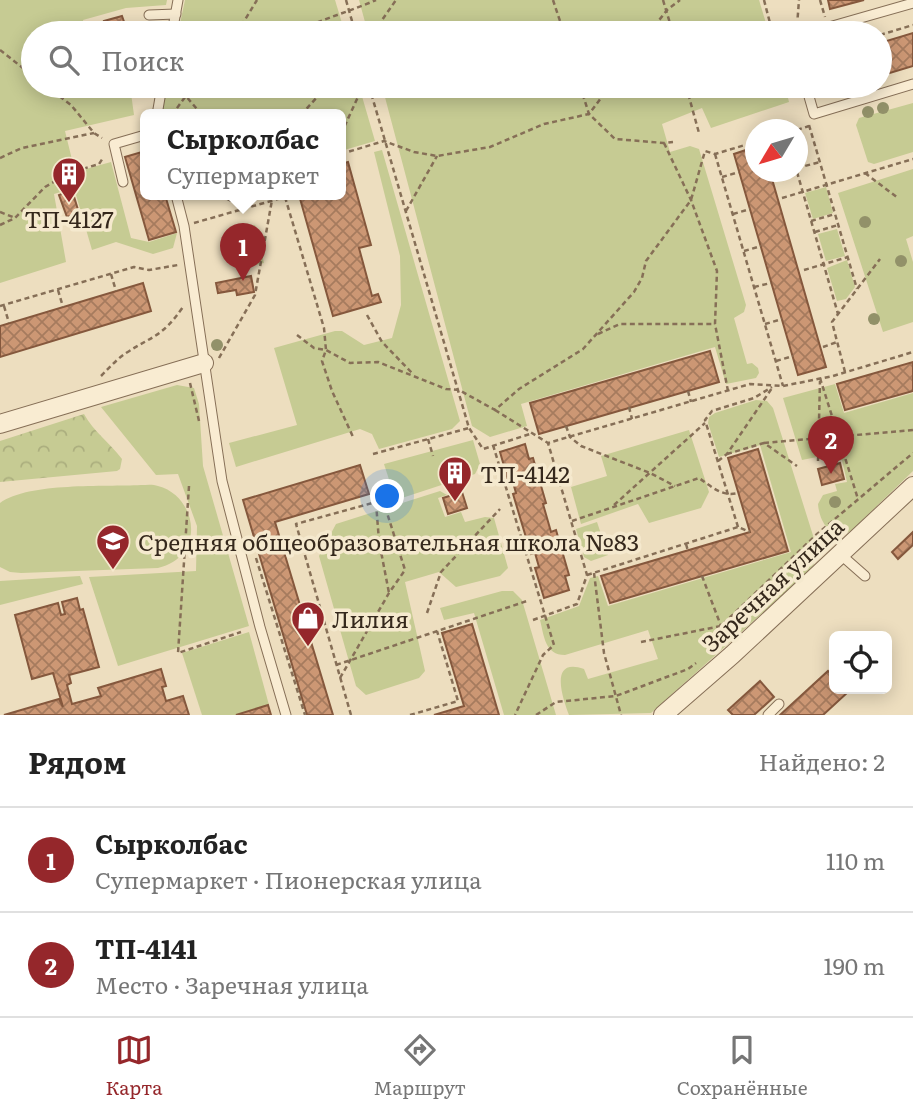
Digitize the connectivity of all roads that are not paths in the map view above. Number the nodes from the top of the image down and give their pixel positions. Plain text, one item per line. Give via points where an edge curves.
1 (178, 0) edge
2 (913, 3) edge
3 (176, 14) junction
4 (149, 15) dead end
5 (175, 21) edge
6 (850, 21) edge
7 (913, 84) edge
8 (892, 90) edge
9 (809, 98) edge
10 (867, 98) edge
11 (140, 136) edge
12 (123, 182) dead end
13 (177, 200) edge
14 (211, 360) junction
15 (0, 424) edge
16 (913, 486) edge
17 (840, 554) junction
18 (865, 576) dead end
19 (779, 704) dead end
20 (286, 715) edge
21 (663, 715) edge
22 (768, 715) edge

1 - 3 lane
2 - 6 lane
3 - 4 lane
3 - 5 lane
7 - 8 lane
9 - 10 lane via 814,114
11 - 12 lane via 114,144
13 - 14 lane
14 - 15 street
14 - 20 lane via 222,481
16 - 17 street, Заречная улица
17 - 18 lane
17 - 21 street, Заречная улица
19 - 22 lane

